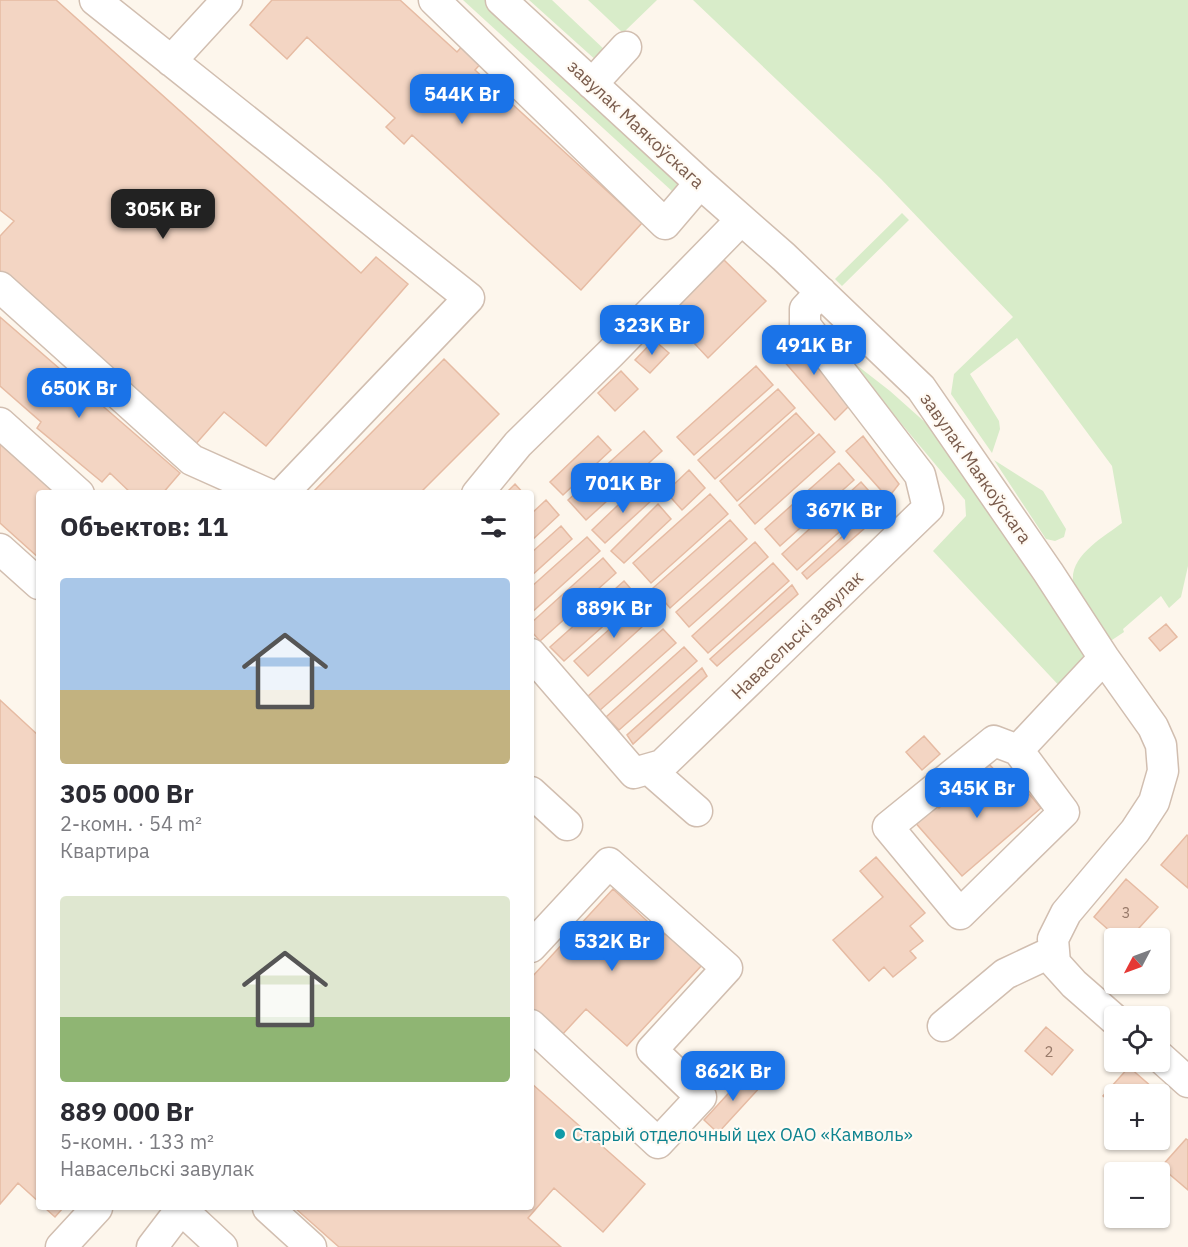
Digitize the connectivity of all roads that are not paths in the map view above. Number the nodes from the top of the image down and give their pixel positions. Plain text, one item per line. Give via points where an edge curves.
1 (95, 0) edge
2 (227, 0) edge
3 (434, 0) edge
4 (501, 0) edge
5 (626, 47) dead end
6 (171, 61) junction
7 (592, 84) junction
8 (700, 183) junction
9 (741, 220) junction
10 (0, 286) edge
11 (821, 291) junction
12 (0, 423) edge
13 (75, 490) edge
14 (259, 490) edge
15 (286, 490) edge
16 (480, 490) edge
17 (0, 549) edge
18 (36, 581) edge
19 (534, 657) edge
20 (1104, 658) junction
21 (1018, 750) junction
22 (649, 769) junction
23 (534, 795) edge
24 (697, 811) dead end
25 (567, 825) dead end
26 (534, 944) edge
27 (1054, 951) junction
28 (1104, 1010) edge
29 (943, 1026) dead end
30 (534, 1027) edge
31 (1170, 1067) edge
32 (1188, 1082) edge
33 (95, 1210) edge
34 (180, 1210) edge
35 (182, 1210) edge
36 (270, 1210) edge
37 (61, 1247) edge
38 (152, 1247) edge
39 (222, 1247) edge
40 (311, 1247) edge

1 - 6 street
2 - 6 street
3 - 8 street via 664,224
4 - 7 street, завулак Маякоўскага
5 - 7 street
6 - 15 street via 469,298
7 - 8 street, завулак Маякоўскага
8 - 9 street, завулак Маякоўскага
9 - 11 street, завулак Маякоўскага
9 - 16 street via 518,444
10 - 14 street via 192,460
11 - 20 street, завулак Маякоўскага via 921,388
11 - 22 street, Навасельскі завулак via 805,309 805,325 920,475 928,508 662,765
12 - 13 street
17 - 18 street
19 - 22 street via 634,773
20 - 21 street
20 - 27 street, завулак Маякоўскага via 1153,727 1161,745 1163,771 1154,802 1066,914 1053,939
21 - 21 street via 994,741 888,827 960,914 1064,812
22 - 24 street
23 - 25 street
26 - 30 street via 609,863 727,968 652,1050 701,1097 658,1143
27 - 28 street via 1054,963
27 - 29 street via 1005,974
31 - 32 street
33 - 37 street
34 - 38 street
35 - 39 street
36 - 40 street

